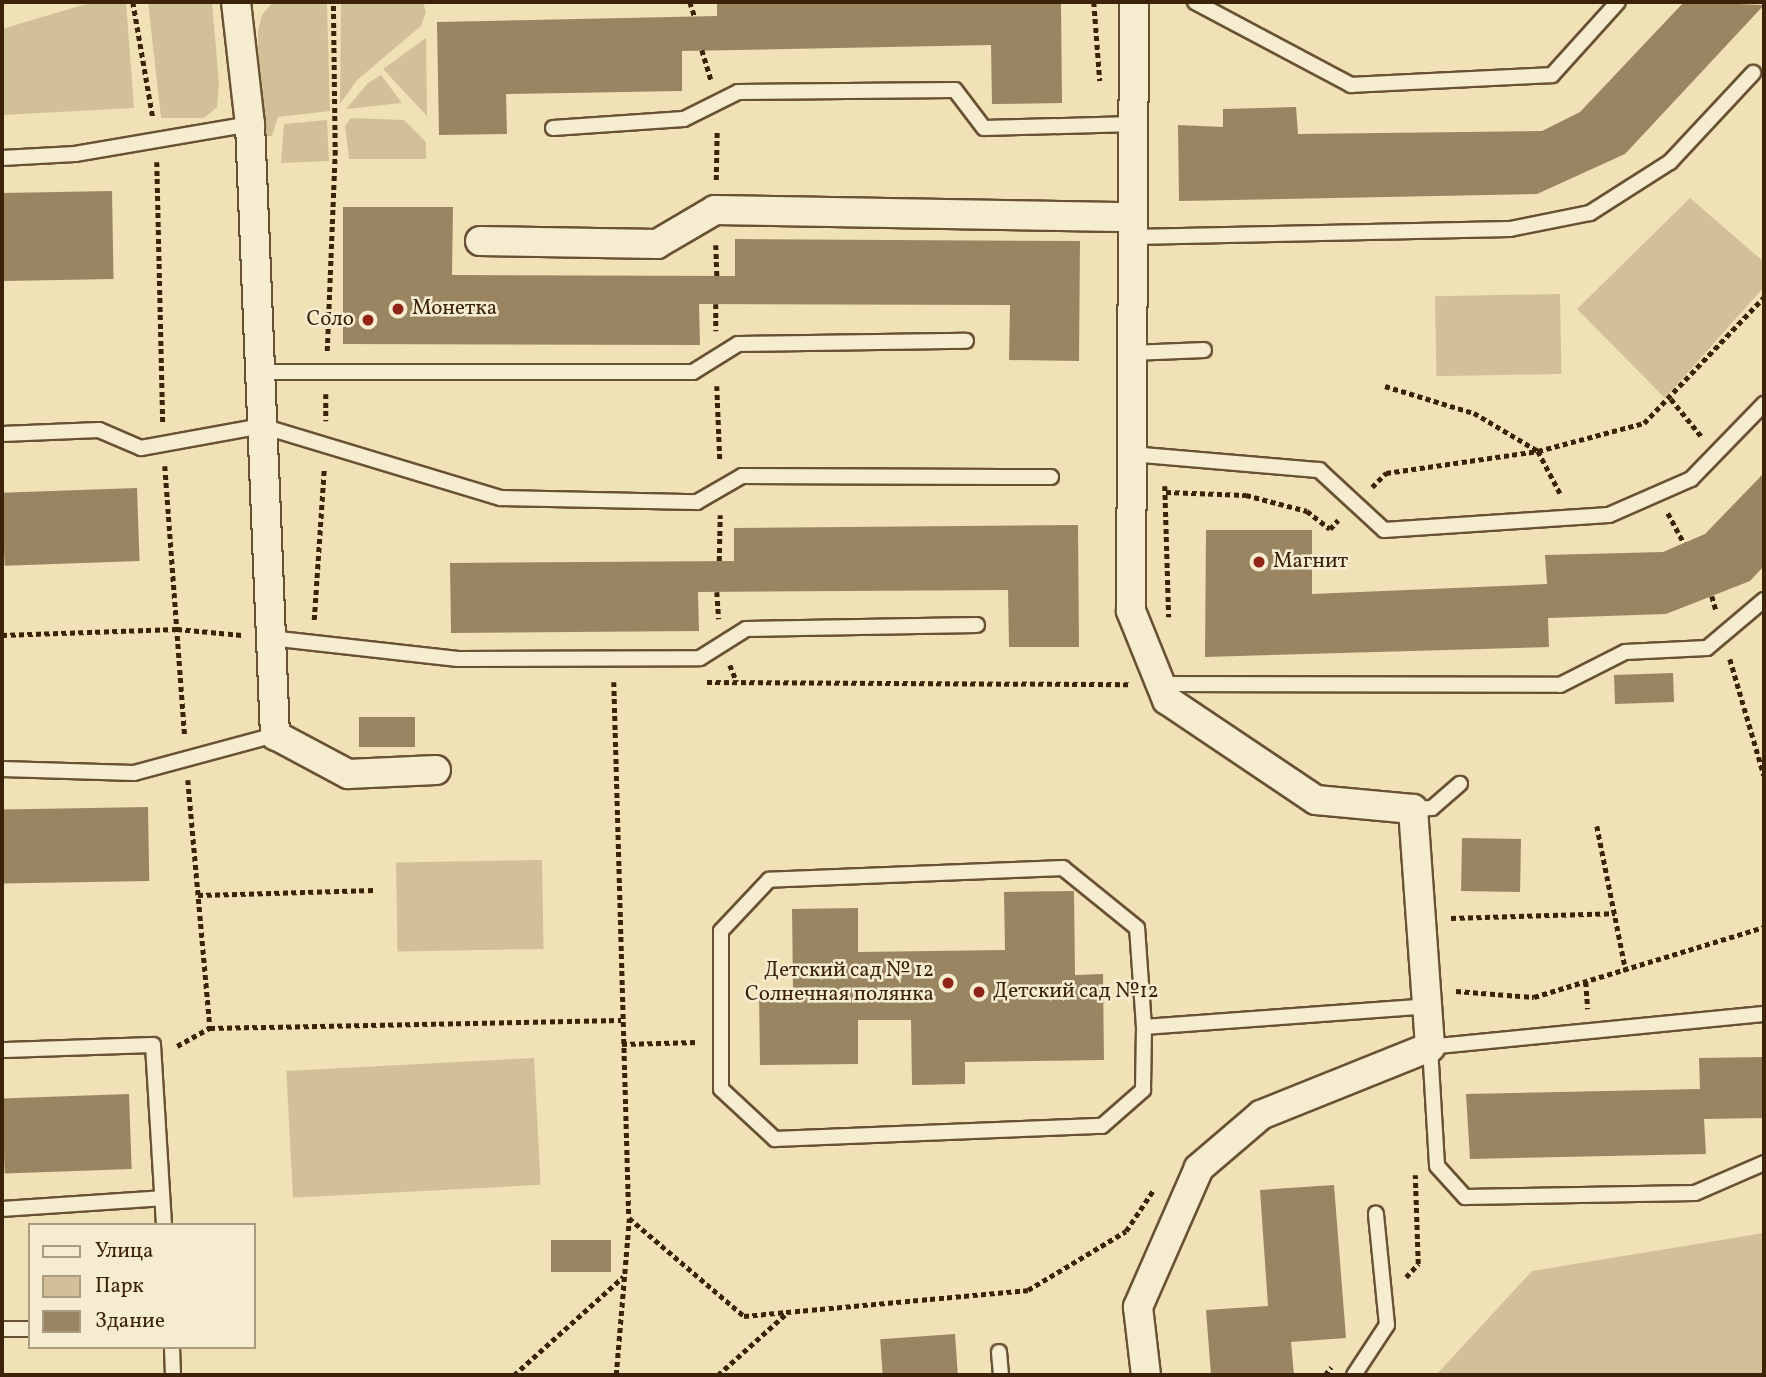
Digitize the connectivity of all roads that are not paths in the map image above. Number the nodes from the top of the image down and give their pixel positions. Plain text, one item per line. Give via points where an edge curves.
1 (236, 2) edge
2 (1134, 2) edge
3 (1195, 2) edge
4 (1618, 2) edge
5 (1753, 73) dead end
6 (250, 124) junction
7 (1133, 124) junction
8 (553, 128) dead end
9 (2, 159) edge
10 (1133, 227) junction
11 (480, 241) dead end
12 (966, 341) dead end
13 (1204, 350) dead end
14 (1132, 353) junction
15 (261, 372) junction
16 (1764, 404) edge
17 (262, 426) junction
18 (2, 434) edge
19 (1132, 454) junction
20 (1051, 477) dead end
21 (1764, 600) edge
22 (977, 625) dead end
23 (270, 638) junction
24 (1161, 684) junction
25 (275, 735) junction
26 (2, 769) edge
27 (436, 770) dead end
28 (1460, 784) dead end
29 (1413, 809) junction
30 (1427, 1006) junction
31 (1764, 1014) edge
32 (1144, 1027) junction
33 (1430, 1047) junction
34 (2, 1050) edge
35 (1764, 1163) edge
36 (162, 1198) junction
37 (2, 1209) edge
38 (1376, 1214) dead end
39 (164, 1223) edge
40 (2, 1329) edge
41 (28, 1329) edge
42 (172, 1349) edge
43 (999, 1352) dead end
44 (173, 1375) edge
45 (1001, 1375) edge
46 (1146, 1375) edge
47 (1354, 1375) edge

1 - 6 street
2 - 7 street
3 - 4 lane via 1351,85 1552,75
5 - 10 lane via 1670,162 1590,213 1510,229
6 - 9 lane via 75,154
6 - 15 street
7 - 8 lane via 984,128 955,90 738,92 684,119
7 - 10 street
10 - 11 street via 715,210 657,244
10 - 14 street
12 - 15 lane via 738,344 693,372
13 - 14 lane
14 - 19 street
15 - 17 street
16 - 19 lane via 1691,479 1609,515 1384,530 1319,470
17 - 18 lane via 141,448 99,430
17 - 20 lane via 500,498 697,502 742,476
17 - 23 street
19 - 24 street via 1131,611
21 - 24 lane via 1707,648 1625,652 1560,685
22 - 23 lane via 746,629 700,658 458,659
23 - 25 street
24 - 29 street via 1167,700 1316,800
25 - 26 lane via 134,773
25 - 27 street via 348,774
28 - 29 lane via 1432,808
29 - 30 street
30 - 32 lane
30 - 33 street
31 - 33 lane
32 - 32 lane via 1143,1090 1102,1126 775,1139 720,1089 721,931 769,880 1063,868 1137,928
33 - 35 lane via 1437,1166 1465,1197 1695,1193
33 - 46 street via 1261,1115 1199,1168 1138,1307
34 - 36 lane via 153,1045
36 - 37 lane
36 - 39 lane
38 - 47 lane via 1387,1325
40 - 41 lane
42 - 44 lane
43 - 45 lane

